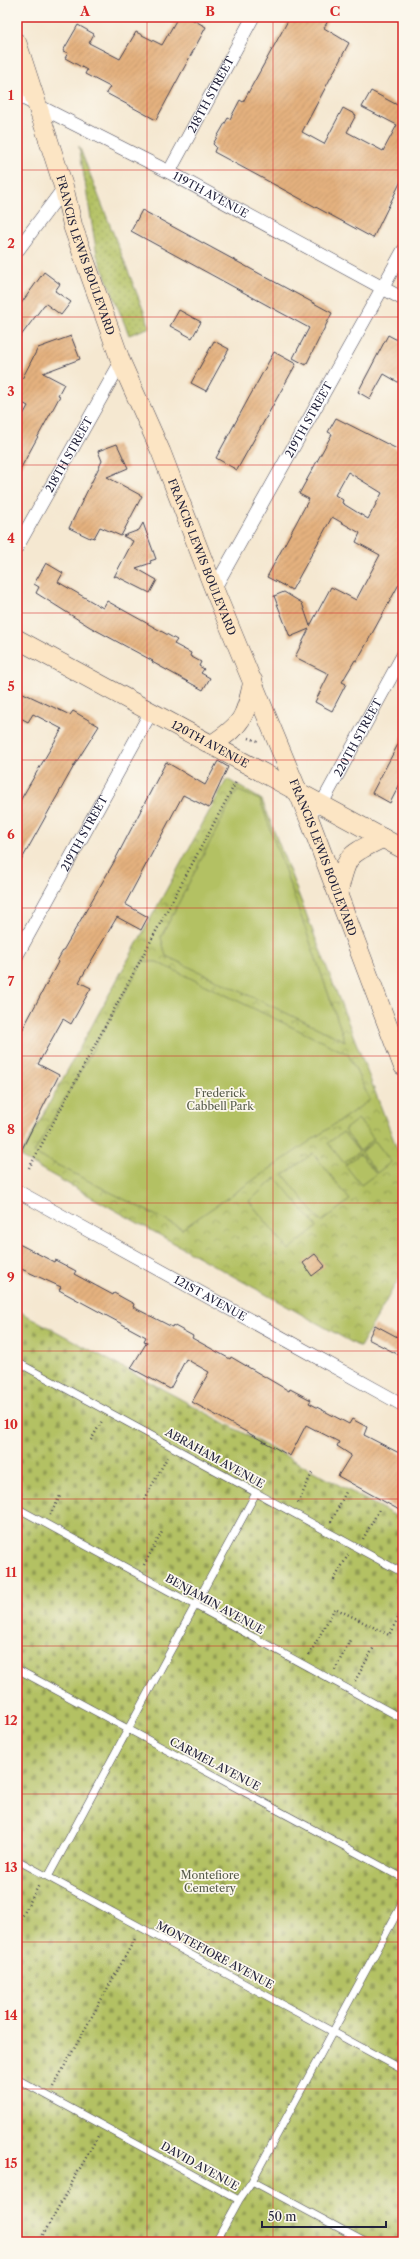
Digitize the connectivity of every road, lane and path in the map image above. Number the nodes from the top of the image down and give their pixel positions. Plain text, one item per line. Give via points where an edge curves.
1 (253, 17) edge
2 (17, 43) edge
3 (17, 95) edge
4 (38, 104) junction
5 (169, 172) junction
6 (64, 188) junction
7 (17, 251) edge
8 (403, 251) edge
9 (382, 288) junction
10 (403, 299) edge
11 (121, 362) junction
12 (17, 547) edge
13 (214, 589) junction
14 (17, 638) edge
15 (403, 654) edge
16 (253, 682) junction
17 (151, 712) junction
18 (211, 744) junction
19 (236, 782) dead end
20 (297, 791) junction
21 (314, 810) junction
22 (383, 838) junction
23 (403, 849) edge
24 (338, 893) junction
25 (17, 955) edge
26 (403, 1066) edge
27 (29, 1168) dead end
28 (17, 1191) edge
29 (17, 1362) edge
30 (403, 1405) edge
31 (107, 1411) junction
32 (91, 1440) dead end
33 (173, 1448) junction
34 (312, 1474) dead end
35 (346, 1492) dead end
36 (256, 1493) junction
37 (60, 1496) dead end
38 (144, 1500) dead end
39 (17, 1508) edge
40 (379, 1510) dead end
41 (293, 1513) junction
42 (46, 1524) junction
43 (162, 1530) dead end
44 (326, 1531) junction
45 (356, 1547) junction
46 (403, 1573) edge
47 (139, 1575) junction
48 (334, 1580) dead end
49 (195, 1605) junction
50 (403, 1609) edge
51 (350, 1640) dead end
52 (374, 1647) dead end
53 (304, 1665) junction
54 (17, 1669) edge
55 (331, 1679) junction
56 (350, 1690) junction
57 (403, 1719) edge
58 (127, 1729) junction
59 (17, 1860) edge
60 (48, 1877) junction
61 (403, 1878) edge
62 (403, 1902) edge
63 (17, 1926) edge
64 (141, 1928) junction
65 (332, 2031) junction
66 (403, 2070) edge
67 (17, 2079) edge
68 (48, 2096) junction
69 (103, 2126) junction
70 (252, 2181) junction
71 (239, 2200) junction
72 (40, 2242) edge
73 (216, 2242) edge
74 (365, 2242) edge

1 - 5 street, 218TH STREET
2 - 4 main road, FRANCIS LEWIS BOULEVARD
3 - 4 street, 119TH AVENUE
4 - 5 street, 119TH AVENUE
4 - 6 main road, FRANCIS LEWIS BOULEVARD
5 - 9 street, 119TH AVENUE
6 - 7 street
6 - 11 main road, FRANCIS LEWIS BOULEVARD via 73,227
8 - 9 street, 219TH STREET
9 - 10 street, 119TH AVENUE
9 - 13 street, 219TH STREET
11 - 12 street, 218TH STREET
11 - 13 main road, FRANCIS LEWIS BOULEVARD via 161,452
13 - 16 main road, FRANCIS LEWIS BOULEVARD
14 - 17 main road, 120TH AVENUE
15 - 21 street, 220TH STREET
16 - 18 main road via 247,711 241,722 231,732
16 - 20 main road, FRANCIS LEWIS BOULEVARD
17 - 18 main road, 120TH AVENUE
17 - 25 street, 219TH STREET
18 - 20 main road, 120TH AVENUE
19 - 27 path
20 - 21 main road, FRANCIS LEWIS BOULEVARD
21 - 22 main road
21 - 24 main road, FRANCIS LEWIS BOULEVARD
22 - 23 main road
22 - 24 main road via 351,855 346,862
24 - 26 main road, FRANCIS LEWIS BOULEVARD
28 - 30 street, 121ST AVENUE
29 - 31 lane, ABRAHAM AVENUE
31 - 32 path
31 - 33 lane, ABRAHAM AVENUE
33 - 36 lane, ABRAHAM AVENUE
33 - 38 path
34 - 41 path
35 - 44 path
36 - 41 lane, ABRAHAM AVENUE
36 - 49 lane
37 - 42 path
39 - 42 lane, BENJAMIN AVENUE
40 - 45 path
41 - 44 lane, ABRAHAM AVENUE
42 - 47 lane, BENJAMIN AVENUE
43 - 47 path
44 - 45 lane, ABRAHAM AVENUE
45 - 46 lane, ABRAHAM AVENUE
45 - 48 path
47 - 49 lane, BENJAMIN AVENUE
49 - 53 lane, BENJAMIN AVENUE
49 - 58 lane
50 - 53 path via 389,1635 335,1608
51 - 55 path
52 - 56 path
53 - 55 lane, BENJAMIN AVENUE
54 - 58 lane, CARMEL AVENUE
55 - 56 lane, BENJAMIN AVENUE
56 - 57 lane, BENJAMIN AVENUE
58 - 60 lane
58 - 61 lane, CARMEL AVENUE
59 - 60 lane, MONTEFIORE AVENUE
60 - 63 path via 42,1881
60 - 64 lane, MONTEFIORE AVENUE
62 - 65 lane
64 - 65 lane, MONTEFIORE AVENUE
64 - 68 path
65 - 66 lane, MONTEFIORE AVENUE
65 - 70 lane
67 - 68 lane, DAVID AVENUE
68 - 69 lane, DAVID AVENUE
69 - 71 lane, DAVID AVENUE
69 - 72 path
70 - 71 lane, DAVID AVENUE
70 - 74 lane, DAVID AVENUE
71 - 73 lane

